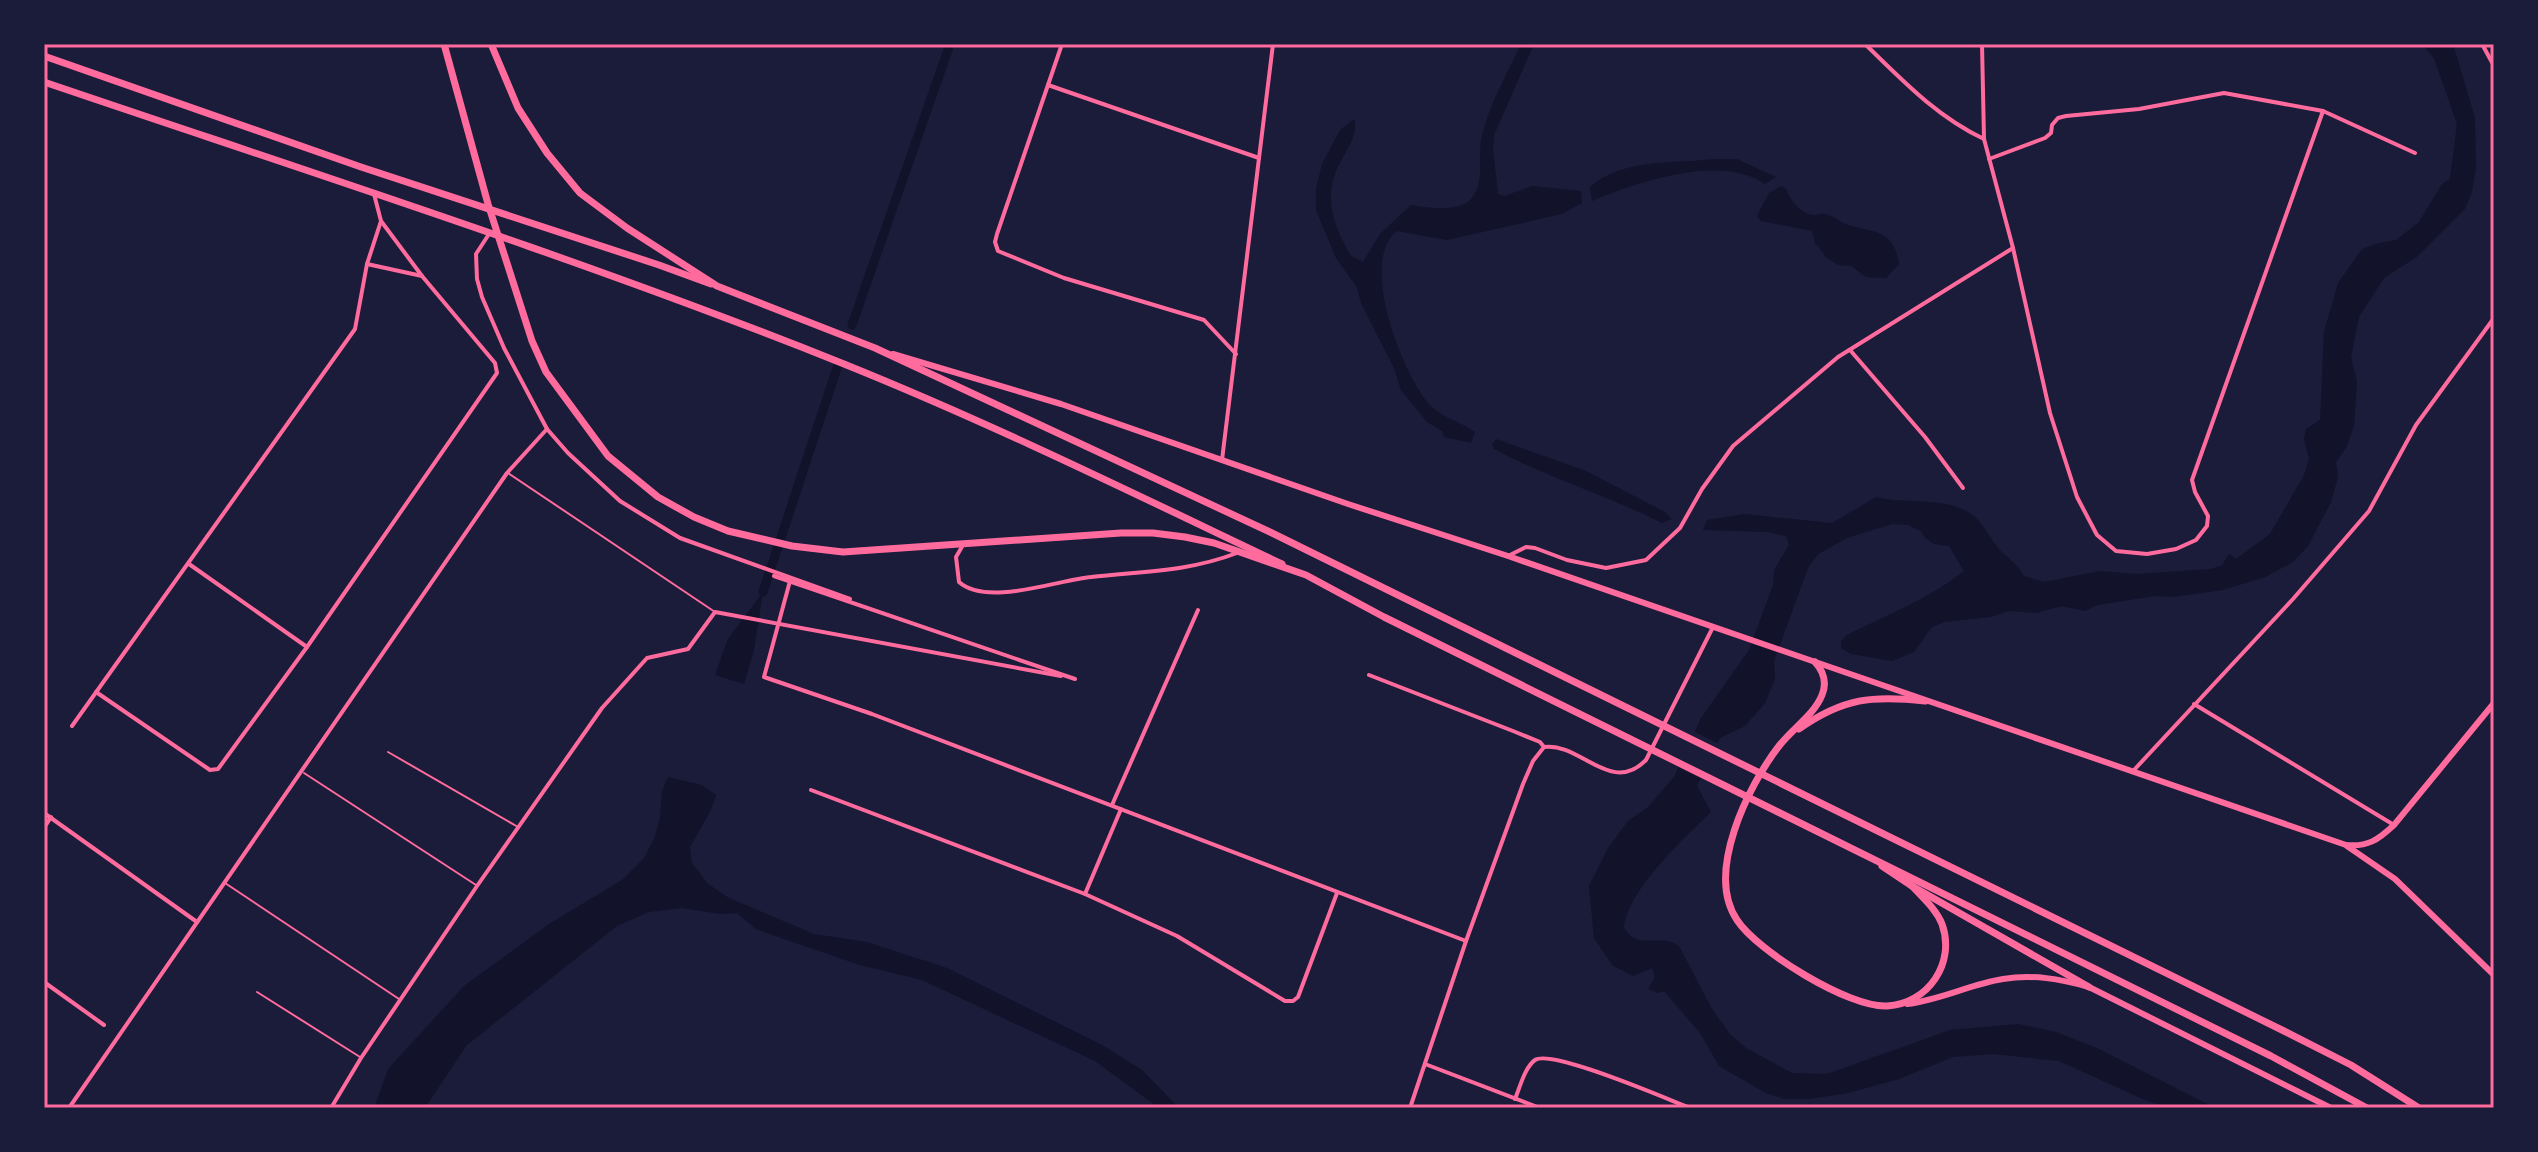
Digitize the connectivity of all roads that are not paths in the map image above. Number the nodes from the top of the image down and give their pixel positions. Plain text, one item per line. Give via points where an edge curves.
1 (444, 44) edge
2 (491, 44) edge
3 (1062, 44) edge
4 (1273, 44) edge
5 (1865, 44) edge
6 (1982, 44) edge
7 (2482, 44) edge
8 (44, 56) edge
9 (2494, 66) edge
10 (44, 82) edge
11 (1048, 85) junction
12 (2323, 111) junction
13 (1984, 139) junction
14 (2415, 153) dead end
15 (1259, 158) junction
16 (1989, 159) junction
17 (374, 194) junction
18 (381, 221) junction
19 (489, 234) junction
20 (2013, 248) junction
21 (367, 264) junction
22 (422, 276) junction
23 (717, 286) junction
24 (2494, 318) edge
25 (875, 348) junction
26 (1850, 350) junction
27 (1236, 354) junction
28 (547, 429) junction
29 (1222, 460) junction
30 (507, 473) junction
31 (1963, 488) dead end
32 (965, 543) junction
33 (1239, 552) junction
34 (1508, 556) junction
35 (189, 564) junction
36 (1306, 575) junction
37 (1198, 610) dead end
38 (715, 612) junction
39 (1713, 627) junction
40 (307, 647) junction
41 (1815, 662) junction
42 (1369, 675) dead end
43 (1075, 679) junction
44 (96, 692) junction
45 (1925, 701) junction
46 (2494, 703) edge
47 (2194, 704) junction
48 (72, 726) dead end
49 (1787, 737) junction
50 (1544, 747) junction
51 (388, 752) dead end
52 (301, 771) junction
53 (2133, 772) junction
54 (811, 790) dead end
55 (1112, 805) junction
56 (1121, 809) junction
57 (44, 813) edge
58 (51, 817) junction
59 (2394, 825) junction
60 (44, 828) edge
61 (519, 828) junction
62 (2346, 845) junction
63 (1857, 850) junction
64 (224, 883) junction
65 (477, 886) junction
66 (1912, 886) junction
67 (1337, 893) junction
68 (1085, 894) junction
69 (197, 922) junction
70 (1466, 941) junction
71 (2494, 975) edge
72 (44, 982) edge
73 (2089, 987) junction
74 (257, 992) dead end
75 (400, 1000) junction
76 (1899, 1005) junction
77 (104, 1025) dead end
78 (361, 1058) junction
79 (1425, 1064) junction
80 (1515, 1099) junction
81 (69, 1108) edge
82 (331, 1108) edge
83 (1410, 1108) edge
84 (1540, 1108) edge
85 (1690, 1108) edge
86 (2331, 1108) edge
87 (2367, 1108) edge
88 (2419, 1108) edge

1 - 32 main road via 532,341 546,372 608,456 658,497 694,517 760,539 843,552
2 - 23 main road via 518,108 580,193
3 - 11 street
4 - 15 street
5 - 13 street via 1923,99
6 - 13 street
7 - 9 street
8 - 23 main road
10 - 17 main road
11 - 15 street
11 - 27 street via 997,234 998,251 1064,278 1204,320
12 - 14 street
12 - 16 street via 2224,93 2076,114 2058,118 2045,138
12 - 20 street via 2192,480 2208,516 2207,526 2196,540 2176,549 2147,554 2116,551 2097,535 2077,497 2050,413
13 - 16 street
15 - 27 street
16 - 20 street
17 - 18 street
17 - 19 main road
18 - 21 street
18 - 22 street
19 - 28 street via 476,254 482,297
19 - 36 main road via 825,356 991,426
20 - 26 street
21 - 22 street
21 - 35 street via 355,329
22 - 40 street via 495,363 497,373
23 - 25 main road
24 - 47 street via 2416,425 2369,511
25 - 29 main road
25 - 88 main road via 1270,532 2282,1030
26 - 31 street
26 - 34 street via 1733,446 1680,528 1646,560 1606,568 1526,547
27 - 29 street
28 - 30 street
28 - 43 street via 620,501 680,538
29 - 34 main road
30 - 38 lane
30 - 52 street
32 - 33 main road via 1153,533
32 - 33 street via 956,557 959,582 970,589 995,591 1175,570
33 - 36 main road
34 - 39 main road
35 - 40 street
35 - 44 street
36 - 63 main road
37 - 55 street
38 - 43 street
38 - 61 street via 688,649 647,658 602,708
39 - 41 main road
39 - 50 street via 1637,769 1613,772
40 - 44 street via 218,769 210,770
41 - 45 main road
41 - 49 main road via 1824,675 1824,691
42 - 50 street
43 - 55 street via 774,576 790,581 764,677
44 - 48 street
45 - 49 main road via 1859,700
45 - 53 main road
46 - 59 main road
47 - 53 street
47 - 59 street
49 - 76 main road via 1769,761 1732,837 1724,877 1730,910 1748,934 1825,987 1866,1005
50 - 70 street via 1523,784
51 - 61 lane
52 - 64 street
52 - 65 lane
53 - 62 main road
54 - 68 street
55 - 56 street
56 - 67 street
56 - 68 street
57 - 58 street
58 - 60 street
58 - 69 street
59 - 62 main road via 2377,841 2362,847
61 - 65 street
62 - 71 main road via 2395,879
63 - 66 main road
63 - 87 main road
64 - 69 street
64 - 75 lane
65 - 75 street
66 - 73 main road
66 - 76 main road via 1936,912 1945,950 1932,985
67 - 68 street via 1293,1001 1177,936
67 - 70 street
69 - 81 street
70 - 79 street
72 - 77 street
73 - 76 main road via 2022,977
73 - 86 main road
74 - 78 lane
75 - 78 street
78 - 82 street
79 - 80 street
79 - 83 street
80 - 84 street
80 - 85 street via 1531,1064 1547,1056

